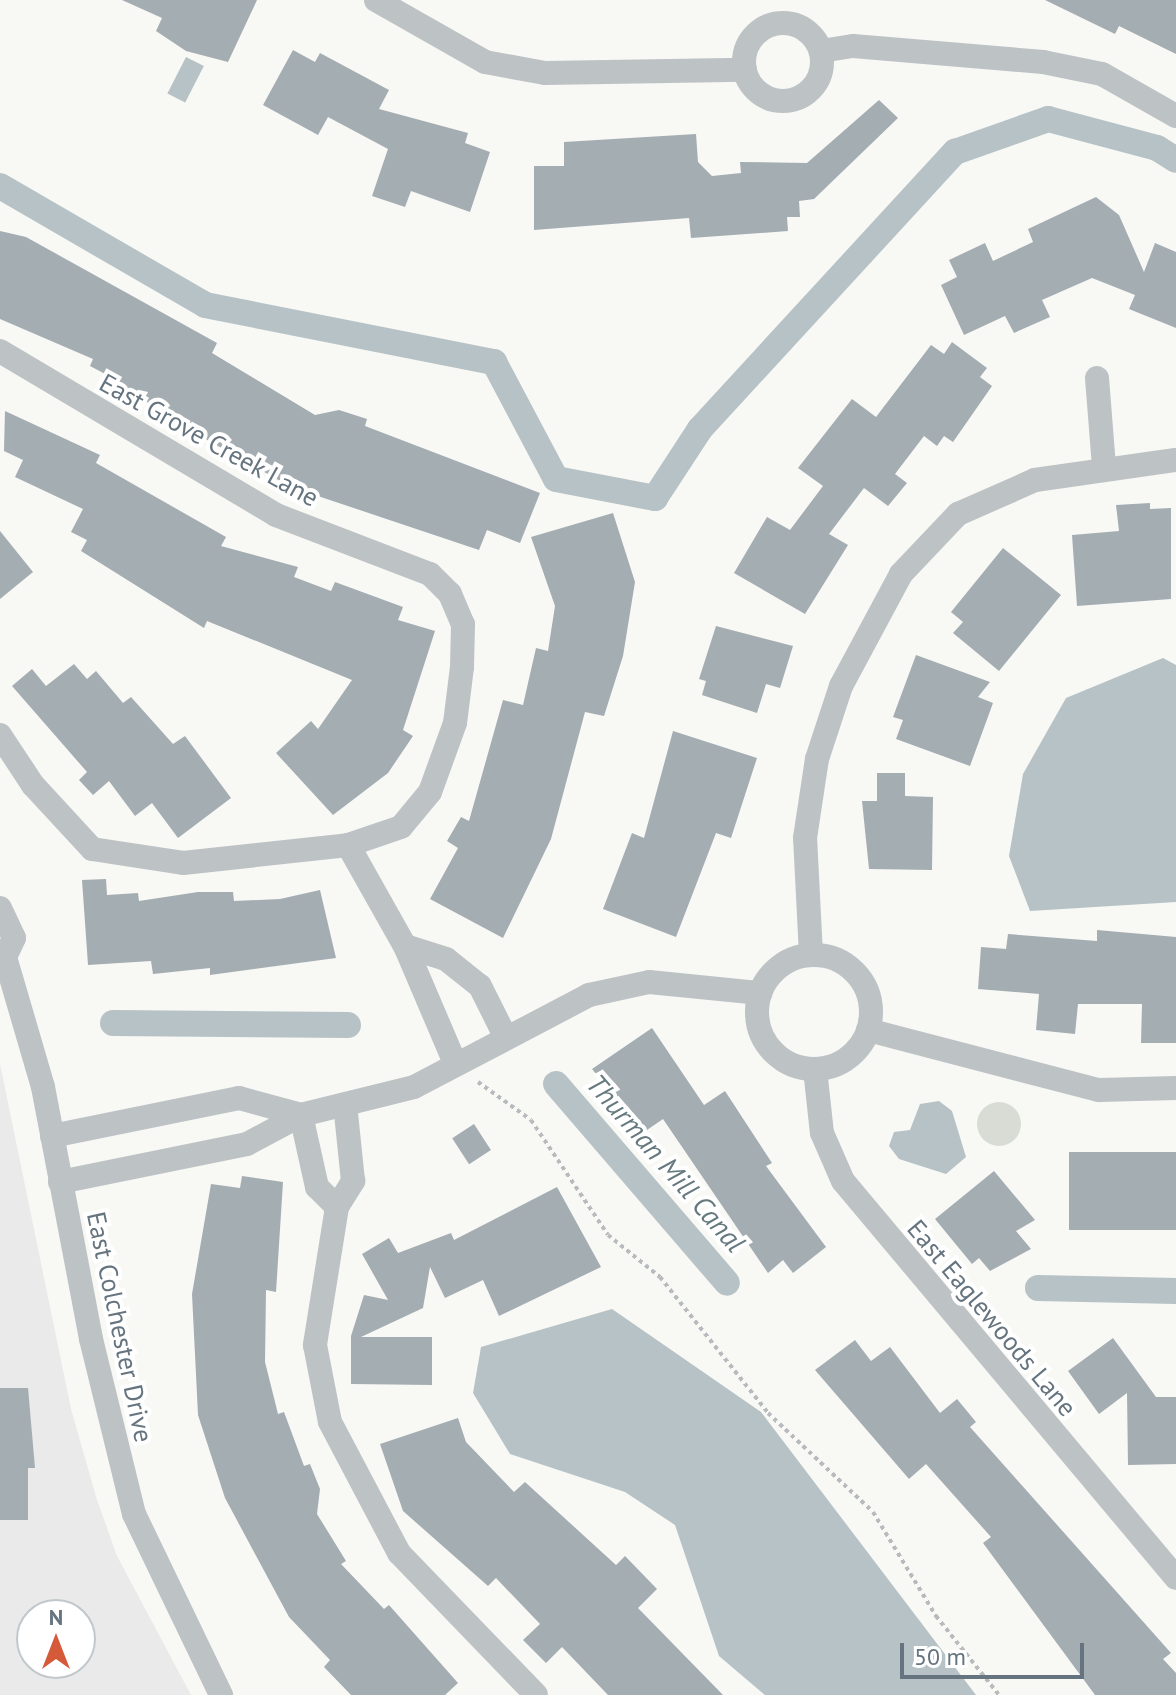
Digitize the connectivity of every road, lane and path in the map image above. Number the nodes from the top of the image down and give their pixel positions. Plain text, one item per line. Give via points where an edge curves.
1 (376, 0) edge
2 (821, 51) junction
3 (745, 70) junction
4 (1176, 116) edge
5 (0, 351) edge
6 (1097, 378) dead end
7 (1176, 460) edge
8 (1104, 467) junction
9 (0, 735) edge
10 (348, 845) junction
11 (0, 908) edge
12 (405, 946) junction
13 (3, 955) edge
14 (811, 955) junction
15 (760, 993) junction
16 (868, 1030) junction
17 (504, 1034) junction
18 (455, 1063) junction
19 (815, 1069) junction
20 (478, 1082) dead end
21 (1176, 1088) edge
22 (345, 1104) junction
23 (301, 1115) junction
24 (52, 1136) junction
25 (60, 1182) junction
26 (337, 1207) junction
27 (1176, 1539) edge
28 (1156, 1554) junction
29 (1176, 1578) edge
30 (221, 1695) edge
31 (536, 1695) edge
32 (999, 1695) edge

1 - 3 street via 485,62 545,73
2 - 3 street via 793,24 767,26 748,44
2 - 3 street via 820,76 793,100 768,98
2 - 4 street via 853,46 1043,62 1102,74
5 - 10 street, East Grove Creek Lane via 276,515 430,574 450,594 463,624 455,723 430,792 401,827
6 - 8 street
7 - 8 street
8 - 14 street via 1035,480 958,514 901,574 871,623 817,759 805,838
9 - 10 street via 33,785 92,849 183,863
10 - 12 street
11 - 13 street, East Colchester Drive via 14,938
12 - 17 street via 446,959 480,986
12 - 18 street
13 - 24 street, East Colchester Drive
14 - 15 street via 780,966
14 - 16 street via 846,965 859,977 868,994
15 - 17 street via 649,982 589,995
15 - 19 street via 758,1020 767,1046 797,1067
16 - 19 street via 848,1058
16 - 21 street via 1099,1090
17 - 18 street
18 - 22 street via 414,1087
19 - 28 street, East Eaglewoods Lane via 822,1133 843,1181
20 - 32 path via 531,1120 608,1235 660,1277 768,1413 873,1512 936,1616
22 - 23 street
22 - 26 street via 353,1181
23 - 24 street via 239,1098
23 - 25 street via 247,1144
23 - 26 street via 317,1187
24 - 25 street, East Colchester Drive
25 - 30 street, East Colchester Drive via 134,1514
26 - 31 street via 315,1345 330,1422 399,1553
27 - 28 street
28 - 29 street, East Eaglewoods Lane

